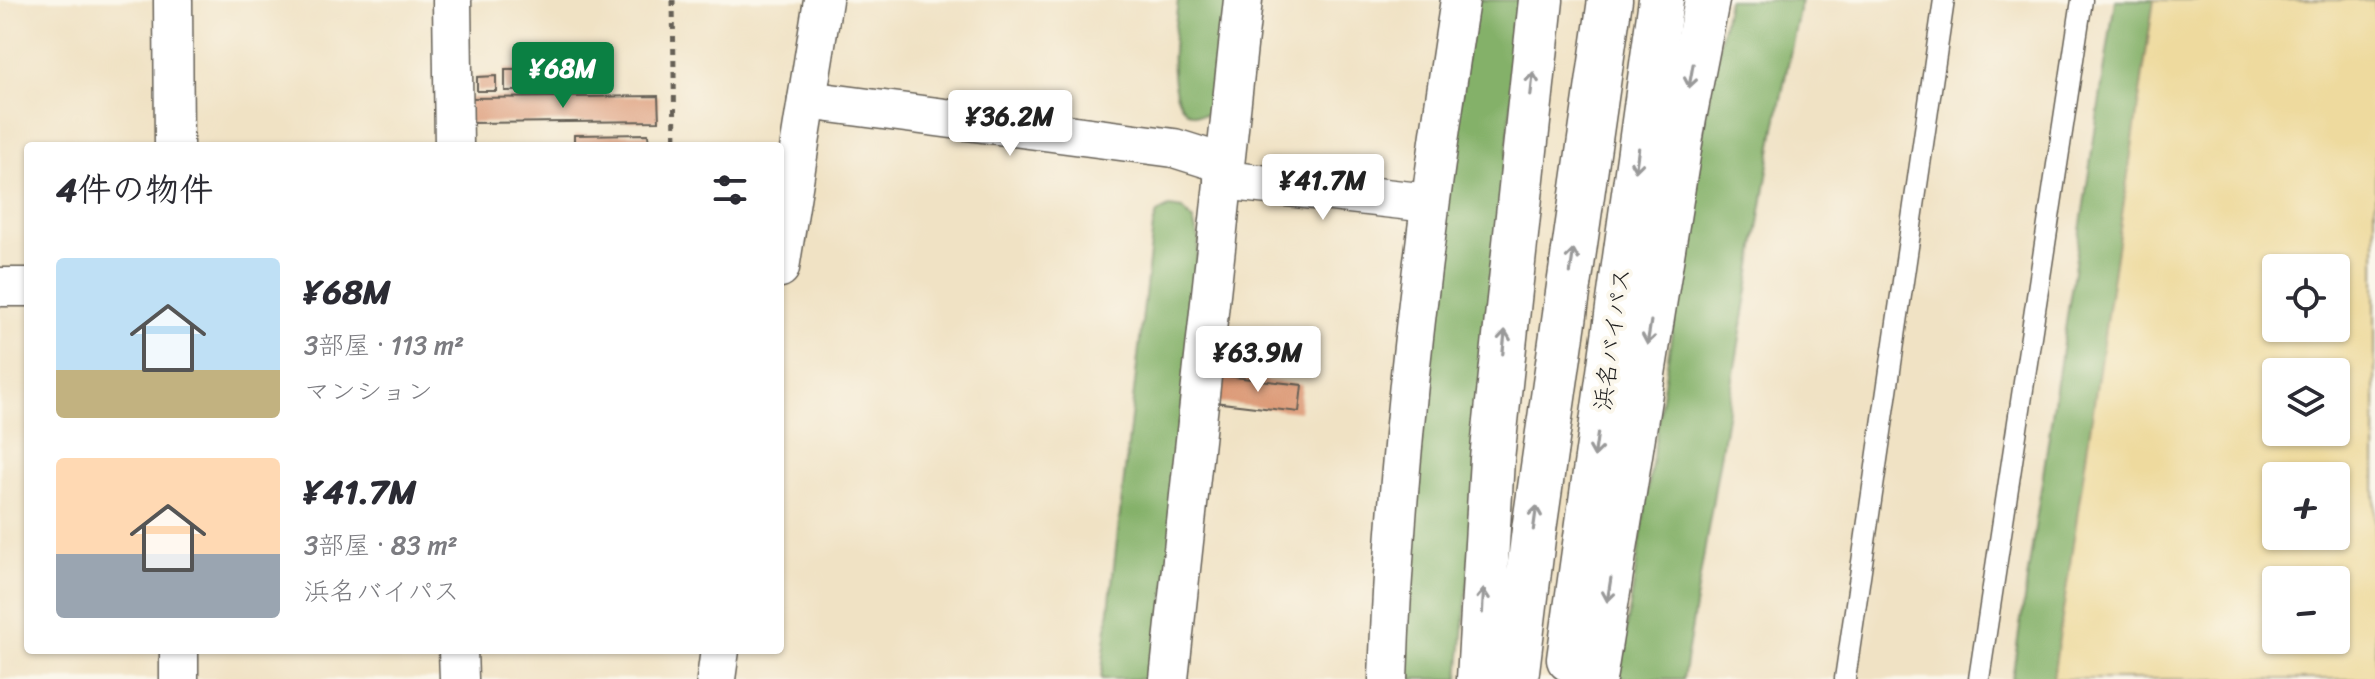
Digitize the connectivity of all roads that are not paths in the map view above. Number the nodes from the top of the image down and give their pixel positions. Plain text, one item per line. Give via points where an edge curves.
1 (173, 0) edge
2 (452, 0) edge
3 (823, 0) edge
4 (1243, 0) edge
5 (1460, 0) edge
6 (1541, 0) edge
7 (1610, 0) edge
8 (1661, 0) edge
9 (1707, 0) edge
10 (1944, 0) edge
11 (2082, 0) edge
12 (807, 100) junction
13 (174, 142) edge
14 (454, 142) edge
15 (1224, 172) junction
16 (1429, 203) junction
17 (784, 243) edge
18 (0, 287) edge
19 (24, 287) edge
20 (179, 654) edge
21 (458, 654) edge
22 (719, 654) edge
23 (179, 679) edge
24 (459, 679) edge
25 (716, 679) edge
26 (1169, 679) edge
27 (1388, 679) edge
28 (1479, 679) edge
29 (1516, 679) edge
30 (1566, 679) edge
31 (1594, 679) edge
32 (1845, 679) edge
33 (1979, 679) edge

1 - 13 street
2 - 14 street
3 - 12 street
4 - 15 street
5 - 16 street
28 -> 6 highway via 1495,431
29 -> 7 highway
8 -> 30 highway, 浜名バイパス
9 -> 31 highway
10 - 32 lane
11 - 33 lane
12 - 15 street via 1174,148
12 - 17 street
15 - 16 street
15 - 26 street
16 - 27 street via 1392,584
18 - 19 street
20 - 23 street
21 - 24 street
22 - 25 street

